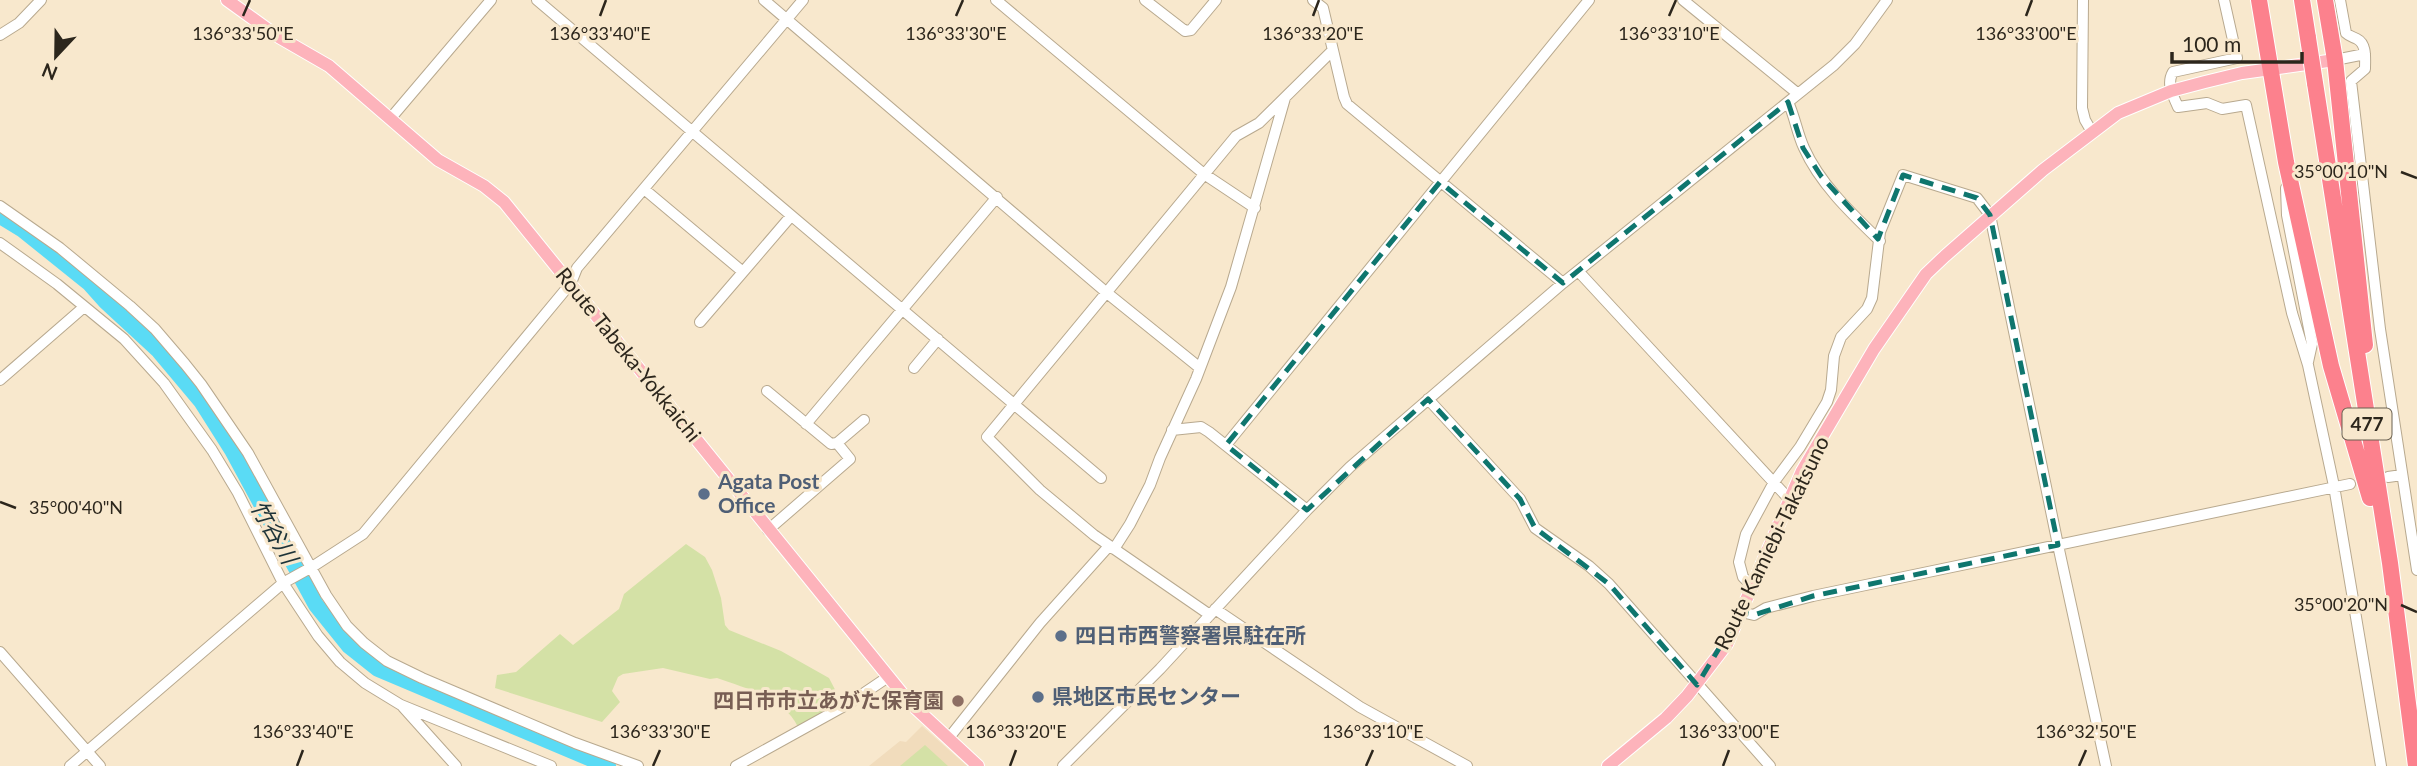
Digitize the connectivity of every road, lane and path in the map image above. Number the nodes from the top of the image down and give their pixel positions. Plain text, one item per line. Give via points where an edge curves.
1 (41, 0) edge
2 (227, 0) edge
3 (491, 0) edge
4 (537, 0) edge
5 (764, 0) edge
6 (803, 0) edge
7 (996, 0) edge
8 (1145, 0) edge
9 (1216, 0) edge
10 (1313, 0) edge
11 (1589, 0) edge
12 (1683, 0) edge
13 (1887, 0) edge
14 (2083, 0) edge
15 (2224, 0) edge
16 (2259, 0) edge
17 (2302, 0) edge
18 (2325, 0) edge
19 (2340, 0) edge
20 (787, 19) junction
21 (0, 36) edge
22 (1332, 51) junction
23 (2365, 54) junction
24 (2335, 60) junction
25 (2270, 70) junction
26 (2171, 91) junction
27 (1797, 93) junction
28 (1285, 98) junction
29 (1788, 102) junction
30 (390, 119) junction
31 (693, 131) junction
32 (2092, 132) junction
33 (2286, 163) junction
34 (1204, 174) junction
35 (1440, 182) junction
36 (644, 189) junction
37 (997, 197) junction
38 (0, 206) edge
39 (1255, 208) junction
40 (1990, 215) junction
41 (791, 216) junction
42 (1880, 241) junction
43 (0, 243) edge
44 (743, 272) junction
45 (1579, 272) junction
46 (571, 283) junction
47 (1563, 283) junction
48 (1107, 293) junction
49 (85, 307) junction
50 (902, 309) junction
51 (700, 322) dead end
52 (938, 339) junction
53 (2308, 365) junction
54 (914, 368) dead end
55 (1200, 368) junction
56 (0, 380) edge
57 (766, 391) dead end
58 (1428, 398) junction
59 (1014, 403) junction
60 (864, 420) dead end
61 (806, 424) junction
62 (1172, 430) junction
63 (837, 443) junction
64 (1226, 444) junction
65 (2402, 475) junction
66 (2388, 477) dead end
67 (1101, 478) dead end
68 (1774, 482) junction
69 (2350, 484) dead end
70 (2334, 486) junction
71 (1789, 499) junction
72 (1307, 510) junction
73 (768, 530) junction
74 (2058, 545) junction
75 (1112, 547) junction
76 (2390, 563) junction
77 (309, 568) junction
78 (2417, 570) edge
79 (285, 581) junction
80 (1752, 586) junction
81 (1213, 612) junction
82 (1741, 612) junction
83 (2400, 634) junction
84 (0, 652) edge
85 (888, 677) junction
86 (1697, 685) junction
87 (401, 705) junction
88 (948, 739) junction
89 (87, 751) junction
90 (70, 766) edge
91 (100, 766) edge
92 (456, 766) edge
93 (551, 766) edge
94 (638, 766) edge
95 (736, 766) edge
96 (978, 766) edge
97 (1063, 766) edge
98 (1467, 766) edge
99 (1608, 766) edge
100 (1770, 766) edge
101 (2106, 766) edge
102 (2381, 766) edge
103 (2416, 766) edge

1 - 21 street
2 - 30 main road, Route Tabeka-Yokkaichi via 329,66
3 - 30 street
4 - 31 street
5 - 20 street
6 - 20 street
7 - 34 street
8 - 9 street via 1185,31 1191,30
10 - 22 street via 1323,8
11 - 35 street
12 - 27 street
13 - 27 street via 1855,44
14 - 32 street via 2082,108
15 - 26 street via 2237,58 2173,72
16 - 25 highway, 477
17 - 76 highway, 477, bridge
18 - 24 highway, 477
19 - 23 street via 2346,33 2358,39
20 - 31 street
20 - 37 street
22 - 28 street
22 - 35 street via 1348,104
23 - 24 street
23 - 65 street via 2365,69 2351,81
24 - 25 main road, Route Kamiebi-Takatsuno
24 - 76 highway, 477
25 - 26 main road, Route Kamiebi-Takatsuno
25 - 33 highway, 477
26 - 32 main road, Route Kamiebi-Takatsuno via 2118,113
26 - 53 street via 2178,107 2246,105 2292,313
27 - 29 street
28 - 34 street via 1259,123 1236,136
28 - 39 street
29 - 42 street via 1803,148 1821,176
29 - 45 street
30 - 46 main road, Route Tabeka-Yokkaichi via 438,160 504,202
31 - 36 street
31 - 41 street
32 - 40 main road, Route Kamiebi-Takatsuno
33 - 53 street via 2287,215 2312,344
33 - 83 highway, 477 via 2331,366 2375,514
34 - 39 street
34 - 48 street
35 - 47 street
35 - 64 street
36 - 44 street
36 - 46 street via 577,268
37 - 48 street
37 - 50 street
38 - 77 street via 60,248 155,329 201,384 242,445
39 - 55 street
40 - 42 street via 1978,198 1903,175
40 - 71 main road, Route Kamiebi-Takatsuno via 1926,274 1913,292 1835,413
40 - 74 street
41 - 44 street
41 - 50 street
42 - 68 street via 1872,298 1840,337 1827,402
43 - 49 street
44 - 51 street
45 - 47 street
45 - 68 street
46 - 73 main road, Route Tabeka-Yokkaichi
46 - 77 street via 363,534
47 - 58 street
48 - 55 street
48 - 59 street
49 - 56 street
49 - 79 street via 124,339 164,383 238,493
50 - 52 street
50 - 61 street
52 - 54 street
52 - 59 street
53 - 70 street
55 - 62 street
57 - 61 street
58 - 72 street
58 - 86 street via 1520,499 1535,528 1609,584
59 - 67 street
59 - 75 street via 987,437 1040,489
60 - 63 street
61 - 63 street via 831,444
62 - 64 street via 1201,428
62 - 75 street via 1150,485
63 - 73 street via 850,460
64 - 72 street
65 - 66 street
65 - 78 street
68 - 71 street
68 - 80 street via 1742,547 1739,562 1743,577
69 - 70 street
70 - 74 street
70 - 102 street
71 - 80 main road, Route Kamiebi-Takatsuno
72 - 81 street
73 - 85 main road, Route Tabeka-Yokkaichi
74 - 82 street via 1813,596 1755,615
74 - 101 street
75 - 81 street
75 - 88 street via 1040,623
76 - 83 highway, 477
77 - 79 street
77 - 94 street via 347,626 387,661
79 - 87 street via 318,636 340,662
79 - 89 street
80 - 82 main road, Route Kamiebi-Takatsuno
81 - 97 street
81 - 98 street via 1360,707
82 - 86 main road, Route Kamiebi-Takatsuno via 1727,644
83 - 103 highway, 477
84 - 89 street
85 - 88 main road, Route Tabeka-Yokkaichi
85 - 95 street via 848,705
86 - 99 main road, Route Kamiebi-Takatsuno via 1666,718
86 - 100 street
87 - 92 street
87 - 93 street
88 - 96 main road, Route Tabeka-Yokkaichi
89 - 90 street
89 - 91 street

